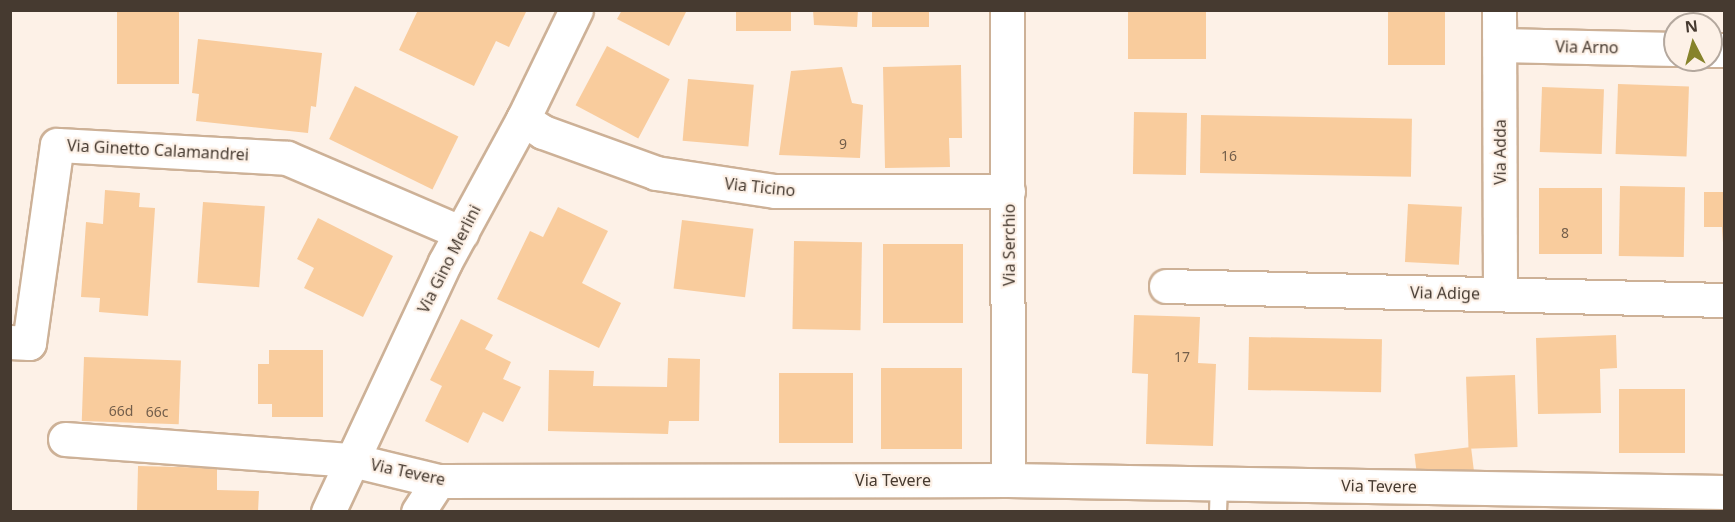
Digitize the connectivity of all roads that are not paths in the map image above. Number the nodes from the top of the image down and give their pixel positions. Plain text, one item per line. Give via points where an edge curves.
1 (576, 10) edge
2 (1007, 10) edge
3 (1499, 10) edge
4 (1500, 45) junction
5 (1663, 49) edge
6 (522, 119) junction
7 (1008, 191) junction
8 (462, 233) junction
9 (1166, 286) dead end
10 (1500, 294) junction
11 (1725, 300) edge
12 (10, 342) edge
13 (65, 439) dead end
14 (352, 460) junction
15 (1008, 480) junction
16 (438, 481) junction
17 (1725, 492) edge
18 (1218, 497) edge
19 (328, 512) edge
20 (418, 512) edge

1 - 6 street, Via Gino Merlini
2 - 7 street, Via Serchio
3 - 4 street, Via Adda
4 - 5 street, Via Arno
4 - 10 street, Via Adda
6 - 7 street, Via Ticino via 543,132 656,173 775,191
6 - 8 street, Via Gino Merlini
7 - 15 street, Via Serchio
8 - 12 street, Via Ginetto Calamandrei via 287,158 57,145 29,343
8 - 14 street, Via Gino Merlini
9 - 10 street, Via Adige
10 - 11 street, Via Adige
13 - 14 street, Via Tevere
14 - 16 street, Via Tevere
14 - 19 street, Via Gino Merlini
15 - 16 street, Via Tevere
15 - 18 street, Via Tevere
16 - 20 street
17 - 18 street, Via Tevere

